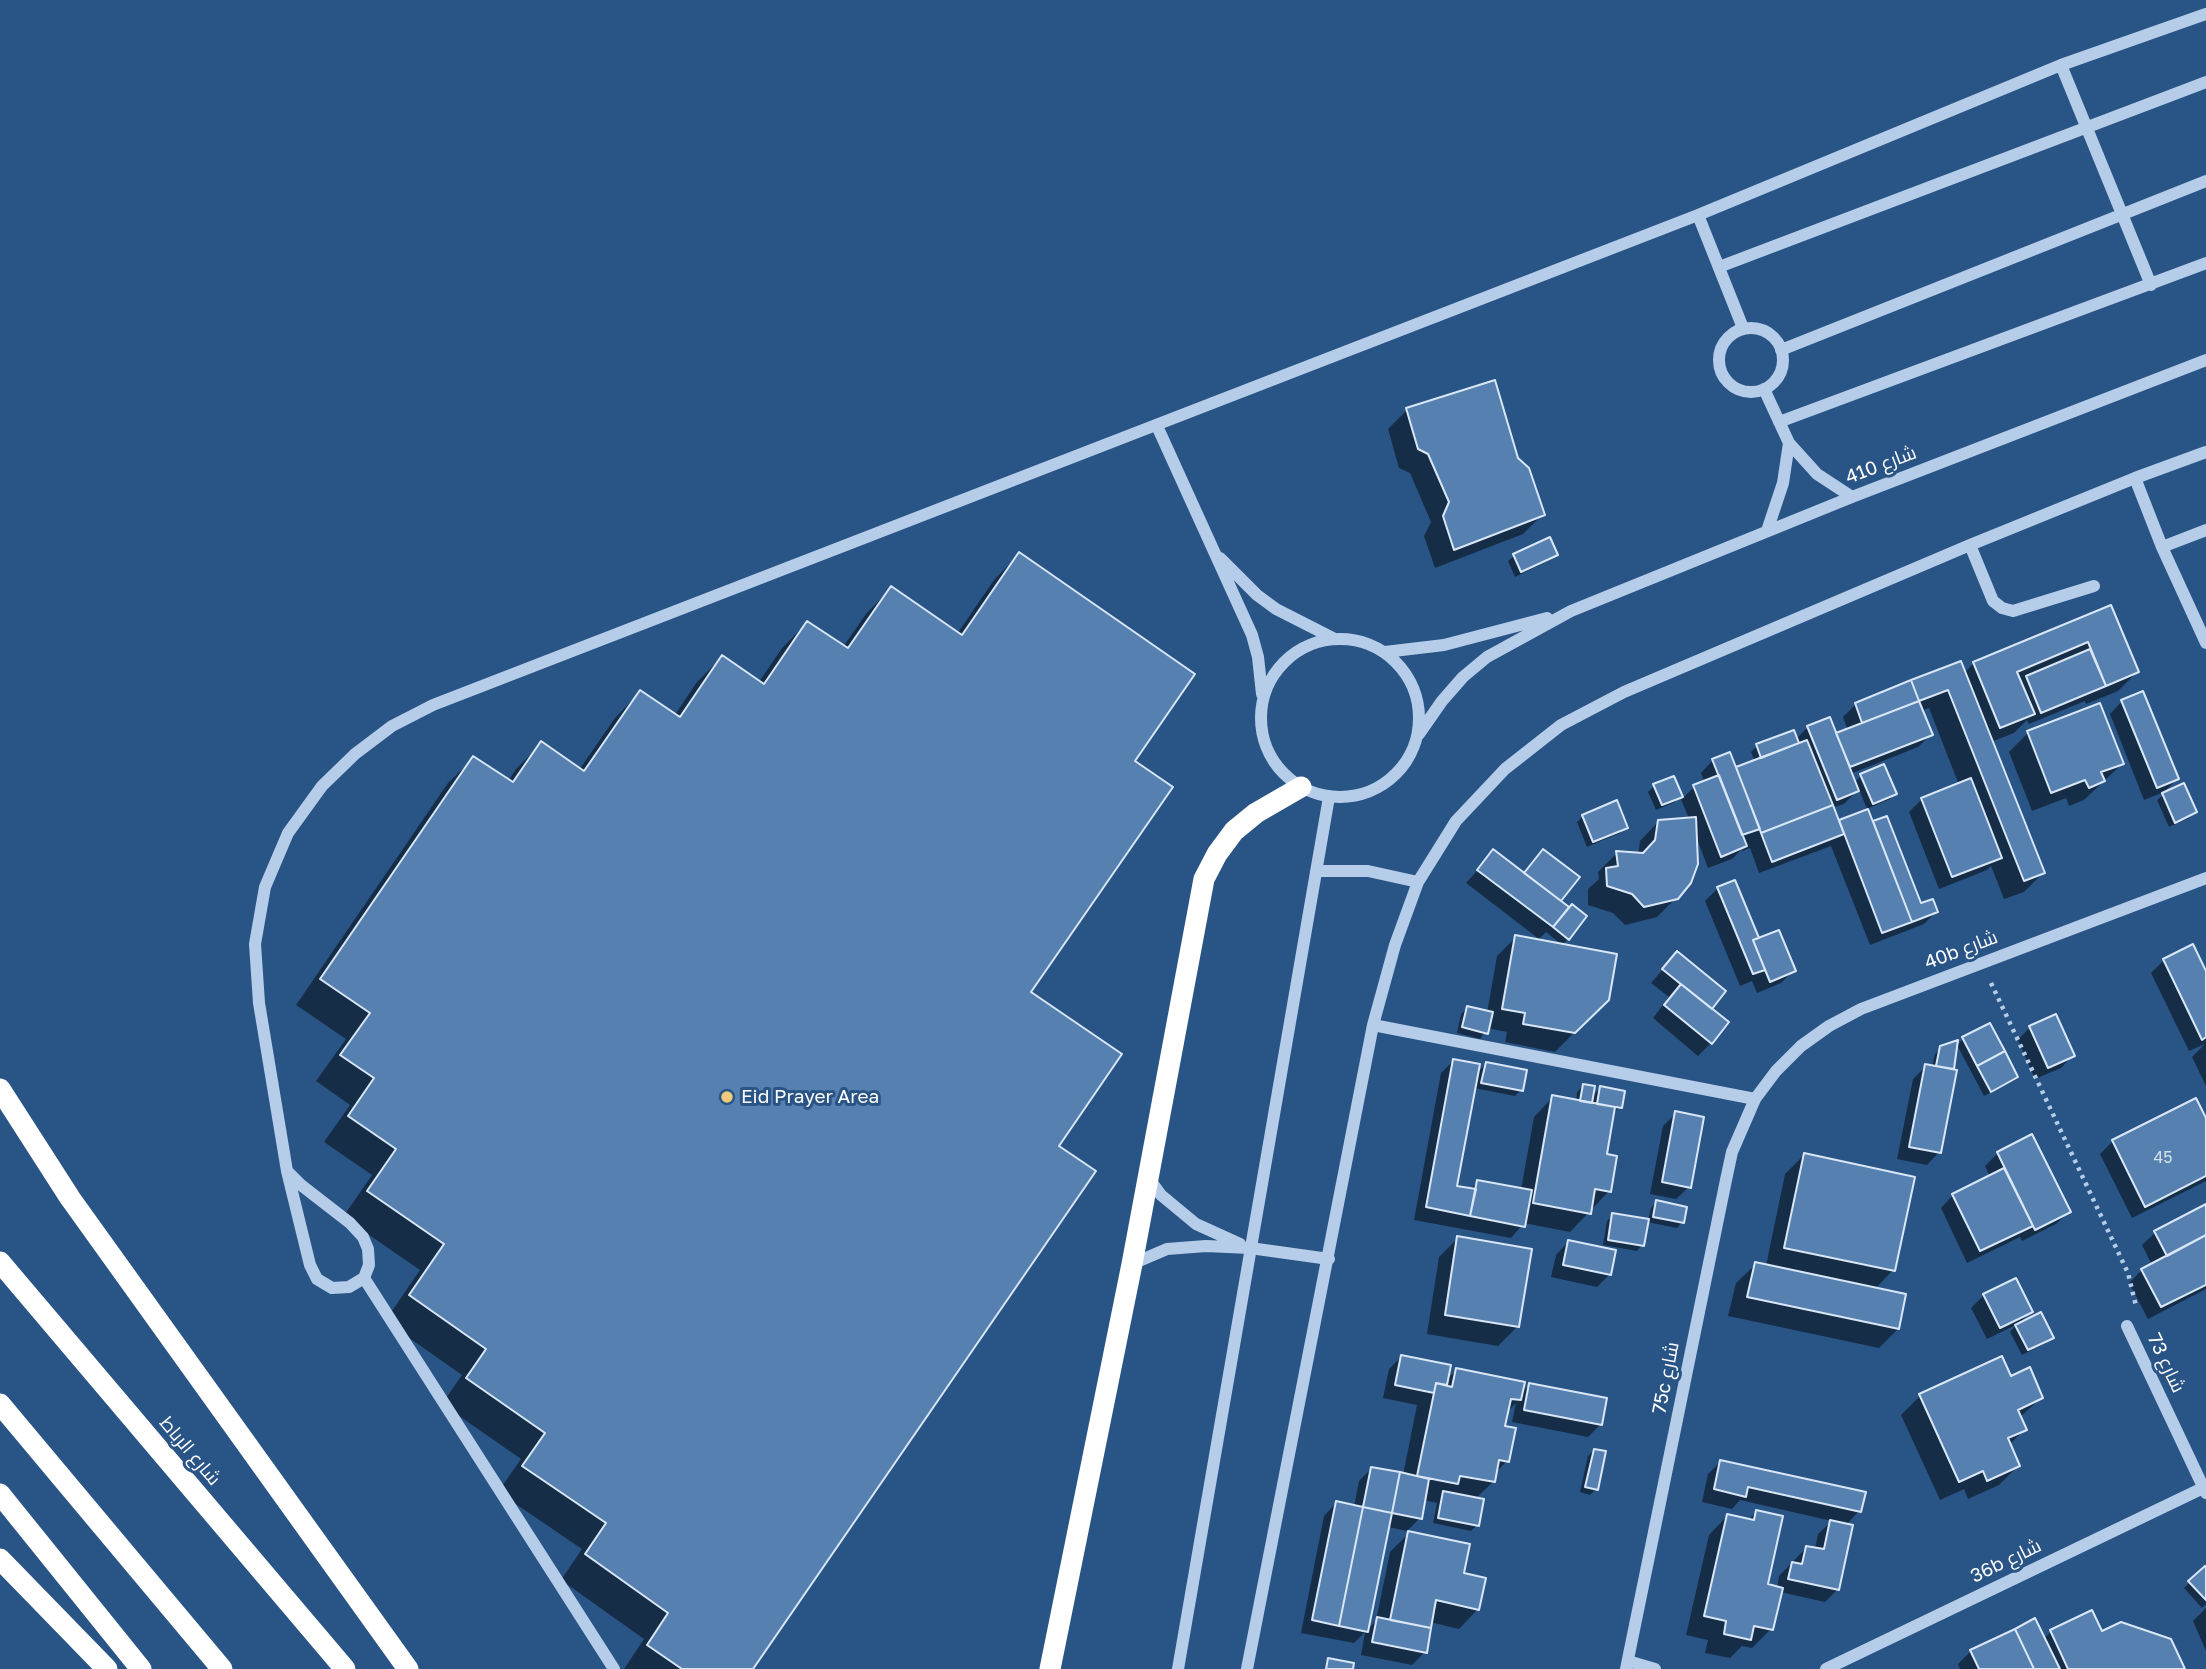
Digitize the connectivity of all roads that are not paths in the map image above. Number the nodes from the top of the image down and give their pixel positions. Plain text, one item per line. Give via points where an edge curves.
1 (2206, 14) edge
2 (2061, 65) junction
3 (2206, 82) edge
4 (2086, 127) junction
5 (2206, 181) edge
6 (2123, 214) junction
7 (1698, 215) junction
8 (2206, 263) edge
9 (1719, 267) junction
10 (2151, 285) junction
11 (1744, 328) junction
12 (1781, 350) junction
13 (2206, 360) edge
14 (1763, 389) junction
15 (1779, 422) junction
16 (1157, 426) junction
17 (1789, 443) junction
18 (2206, 452) edge
19 (2135, 478) junction
20 (1852, 497) junction
21 (2206, 530) edge
22 (1767, 531) junction
23 (1970, 545) junction
24 (2162, 547) junction
25 (1211, 548) junction
26 (2094, 586) dead end
27 (1571, 611) junction
28 (1333, 638) junction
29 (2206, 643) edge
30 (1385, 652) junction
31 (1262, 702) junction
32 (1419, 734) junction
33 (1301, 787) junction
34 (1329, 797) junction
35 (1316, 871) junction
36 (2206, 878) edge
37 (1418, 882) junction
38 (1373, 1025) junction
39 (0, 1089) edge
40 (1755, 1099) junction
41 (287, 1171) junction
42 (1147, 1176) junction
43 (1250, 1248) junction
44 (1329, 1259) junction
45 (0, 1262) edge
46 (1132, 1264) junction
47 (364, 1278) junction
48 (2127, 1326) dead end
49 (0, 1404) edge
50 (2204, 1491) edge
51 (0, 1494) edge
52 (0, 1559) edge
53 (1627, 1665) edge
54 (107, 1669) edge
55 (141, 1669) edge
56 (222, 1669) edge
57 (345, 1669) edge
58 (408, 1669) edge
59 (614, 1669) edge
60 (1050, 1669) edge
61 (1178, 1669) edge
62 (1247, 1669) edge
63 (1655, 1669) edge
64 (1826, 1669) edge

1 - 2 street
2 - 4 street
2 - 7 street
3 - 4 street
4 - 6 street
4 - 9 street
5 - 6 street
6 - 10 street
6 - 12 street
7 - 9 street
7 - 16 street
8 - 10 street
9 - 11 street
10 - 15 street
11 - 12 street via 1767,332
11 - 14 street via 1724,341 1719,352 1722,375 1740,390
12 - 14 street via 1780,373
13 - 20 street, شارع 410
14 - 15 street
15 - 17 street
16 - 25 street
16 - 41 street via 433,705 392,726 355,754 322,786 288,833 265,887 255,944 259,1003
17 - 20 street via 1817,474
17 - 22 street via 1783,483
18 - 19 street
19 - 23 street
19 - 24 street
20 - 22 street, شارع 410
21 - 24 street
22 - 27 street, شارع 410
23 - 26 street via 1993,601 2002,608 2013,611
23 - 37 street via 1624,692 1561,725 1505,769 1457,821
24 - 29 street
25 - 28 street via 1276,610
25 - 31 street via 1252,635
27 - 30 street, شارع 410 via 1444,645
27 - 32 street, شارع 410 via 1487,657 1463,677
28 - 30 street via 1360,641
28 - 31 street via 1308,645 1287,658 1271,678
30 - 32 street via 1406,674 1418,703
31 - 33 street via 1261,727 1268,750 1281,771
32 - 34 street via 1407,761 1387,783 1359,796
33 - 34 street
33 - 42 highway via 1234,831 1204,879
34 - 35 street
35 - 37 street via 1368,871
35 - 43 street
36 - 40 street, 40b شارع via 1861,1009 1793,1054
37 - 38 street
38 - 40 street
38 - 44 street
39 - 58 highway via 70,1198
40 - 53 street, 75c شارع via 1732,1152
41 - 47 street via 363,1237 369,1265
41 - 47 street via 304,1246 317,1279 332,1287 349,1287
42 - 43 street via 1196,1224
42 - 46 highway
43 - 44 street
43 - 46 street via 1167,1249
43 - 61 street
44 - 62 street
45 - 57 highway, شارع الرباط
46 - 60 highway
47 - 59 street
48 - 50 street, شارع 73
49 - 56 highway
50 - 64 street, 36b شارع
51 - 55 highway
52 - 54 highway
53 - 63 street

